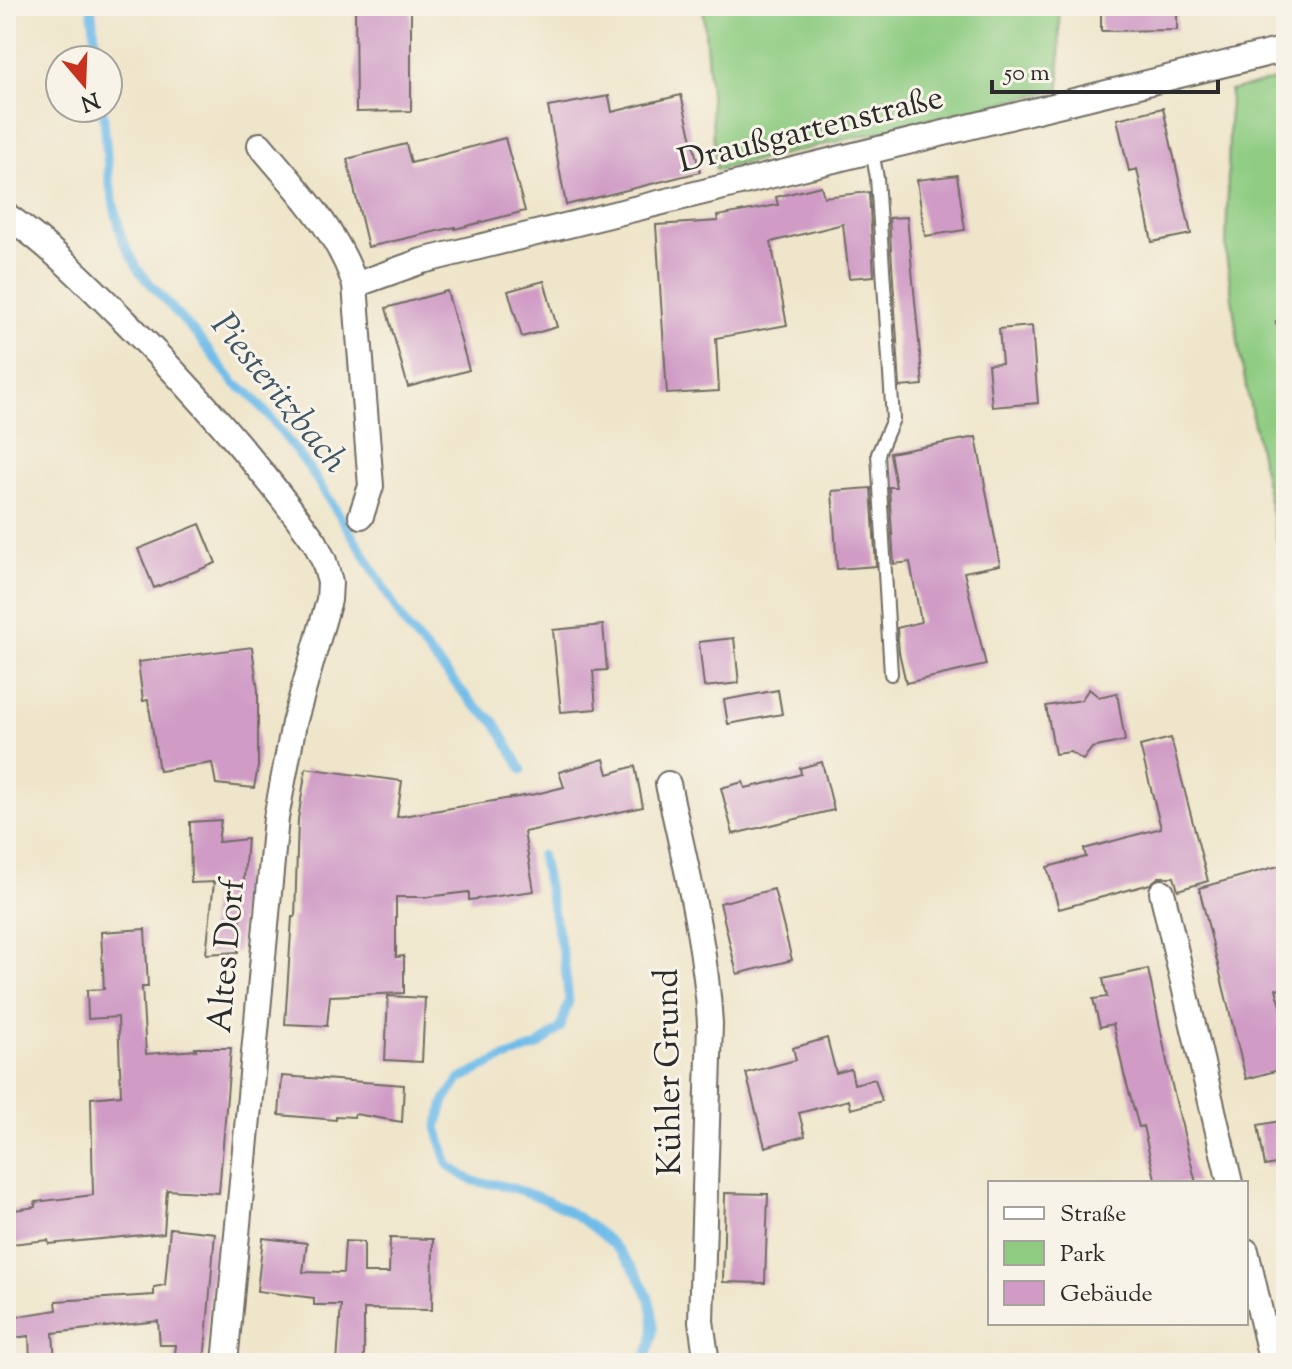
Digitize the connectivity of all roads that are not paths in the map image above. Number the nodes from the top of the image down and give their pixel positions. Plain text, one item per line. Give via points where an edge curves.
1 (1286, 49) edge
2 (260, 145) dead end
3 (872, 151) junction
4 (6, 215) edge
5 (355, 285) junction
6 (361, 516) dead end
7 (891, 674) dead end
8 (668, 784) dead end
9 (1162, 892) dead end
10 (1230, 1181) edge
11 (1248, 1260) edge
12 (225, 1363) edge
13 (707, 1363) edge
14 (1272, 1363) edge

1 - 3 street, Draußgartenstraße
2 - 5 street via 333,238
3 - 5 street, Draußgartenstraße via 422,261
3 - 7 lane via 893,419 878,454
4 - 12 street, Altes Dorf via 79,275 198,396 277,488 315,542 330,582 276,818
5 - 6 street via 371,486
8 - 13 street, Kühler Grund via 708,987 701,1321
9 - 10 street
11 - 14 street

